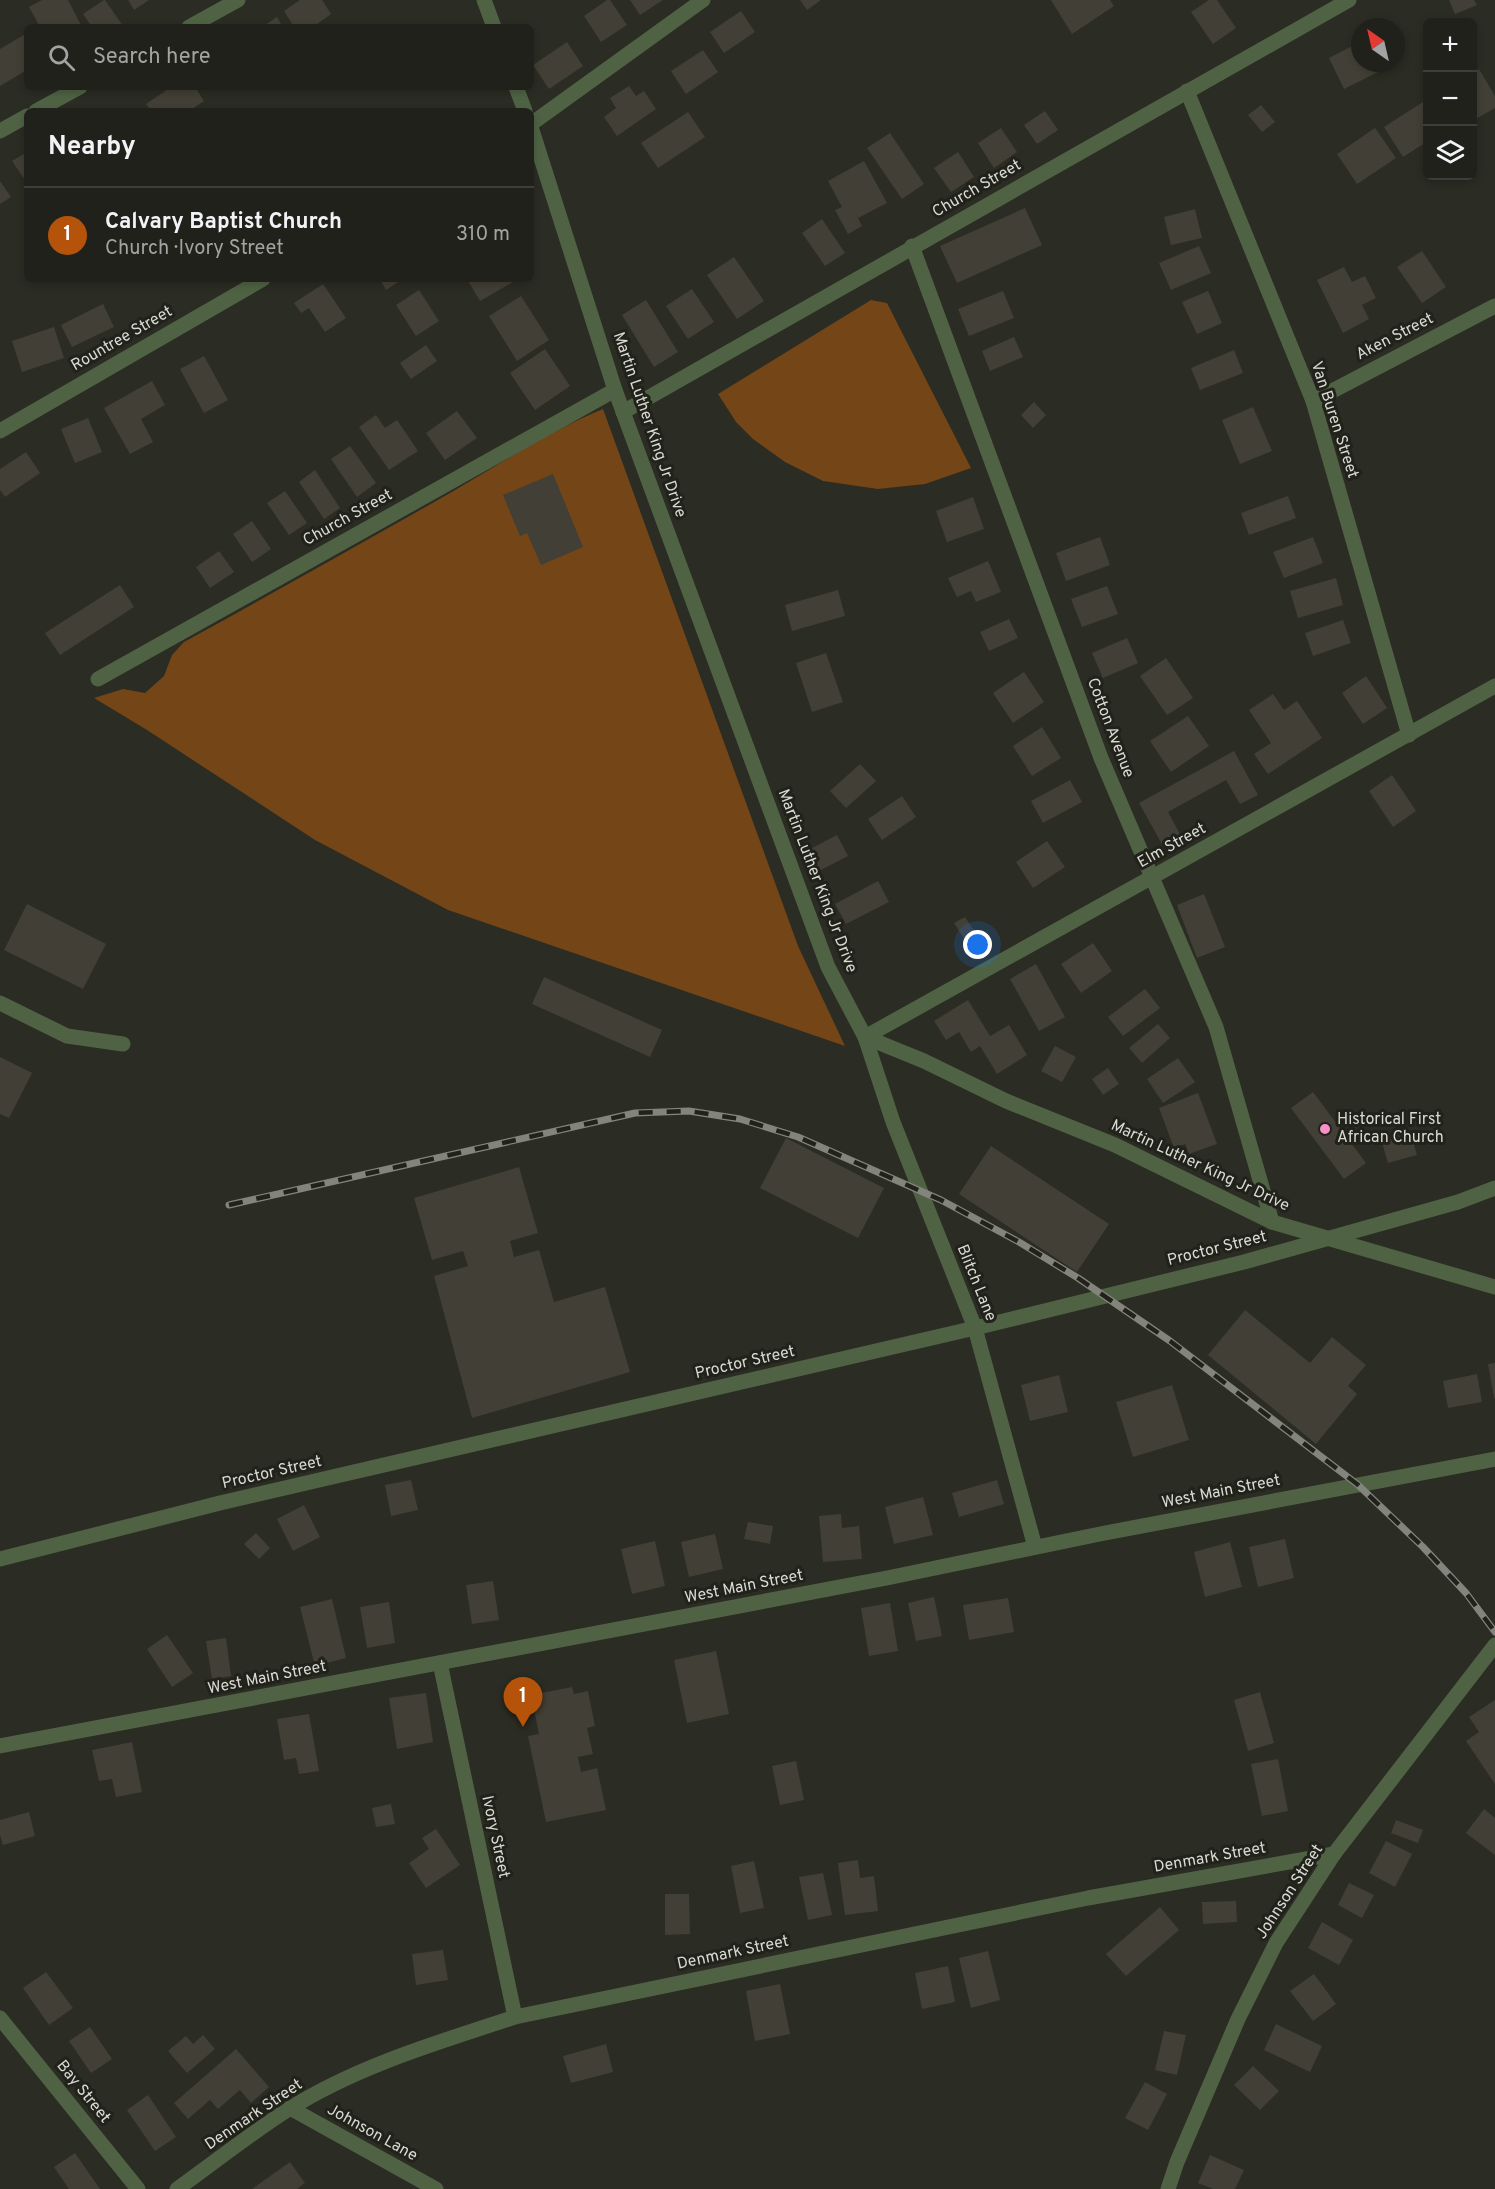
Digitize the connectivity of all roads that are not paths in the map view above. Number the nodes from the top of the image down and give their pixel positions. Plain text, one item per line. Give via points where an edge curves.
1 (238, 0) edge
2 (484, 0) edge
3 (703, 0) edge
4 (1349, 0) edge
5 (194, 24) edge
6 (493, 24) edge
7 (74, 90) edge
8 (517, 90) edge
9 (1187, 91) junction
10 (42, 108) edge
11 (524, 108) edge
12 (24, 118) edge
13 (534, 123) edge
14 (0, 131) edge
15 (534, 134) edge
16 (912, 246) junction
17 (258, 282) edge
18 (1495, 306) edge
19 (615, 390) junction
20 (1313, 401) junction
21 (623, 412) junction
22 (0, 431) edge
23 (98, 679) dead end
24 (1495, 686) edge
25 (1409, 735) junction
26 (1152, 878) junction
27 (0, 1003) edge
28 (865, 1037) junction
29 (123, 1044) dead end
30 (1495, 1188) edge
31 (1272, 1222) junction
32 (1328, 1239) junction
33 (1495, 1287) edge
34 (975, 1328) junction
35 (1495, 1459) edge
36 (1035, 1547) junction
37 (0, 1559) edge
38 (1495, 1645) edge
39 (440, 1663) junction
40 (0, 1746) edge
41 (1334, 1854) junction
42 (515, 2017) junction
43 (0, 2018) edge
44 (290, 2108) junction
45 (138, 2189) edge
46 (177, 2189) edge
47 (436, 2189) edge
48 (1168, 2189) edge

1 - 5 street
2 - 6 street
3 - 13 street
4 - 9 street, Church Street
7 - 10 street
8 - 11 street
9 - 16 street, Church Street
9 - 20 street, Van Buren Street
12 - 14 street
15 - 19 street, Martin Luther King Jr Drive
16 - 21 street, Church Street
16 - 26 street, Cotton Avenue via 1101,758
17 - 22 street, Rountree Street
18 - 20 street, Aken Street
19 - 21 street, Martin Luther King Jr Drive
19 - 23 street, Church Street
20 - 25 street, Van Buren Street
21 - 28 street, Martin Luther King Jr Drive via 828,967
24 - 25 street, Elm Street
25 - 26 street, Elm Street
26 - 28 street, Elm Street
26 - 31 street, Cotton Avenue via 1216,1027
27 - 29 street via 68,1036
28 - 31 street, Martin Luther King Jr Drive via 1115,1145
28 - 34 street, Blitch Lane via 892,1122
30 - 32 street, Proctor Street
31 - 32 street, Martin Luther King Jr Drive
32 - 33 street, Martin Luther King Jr Drive
32 - 34 street, Proctor Street
34 - 36 street, Blitch Lane
34 - 37 street, Proctor Street via 220,1503
35 - 36 street, West Main Street
36 - 39 street, West Main Street
38 - 41 street, Johnson Street
39 - 40 street, West Main Street
39 - 42 street, Ivory Street
41 - 42 street, Denmark Street via 1088,1898
41 - 48 street, Johnson Street via 1276,1943 1247,2000
42 - 44 street, Denmark Street via 356,2074
43 - 45 street, Bay Street
44 - 46 street, Denmark Street
44 - 47 street, Johnson Lane

